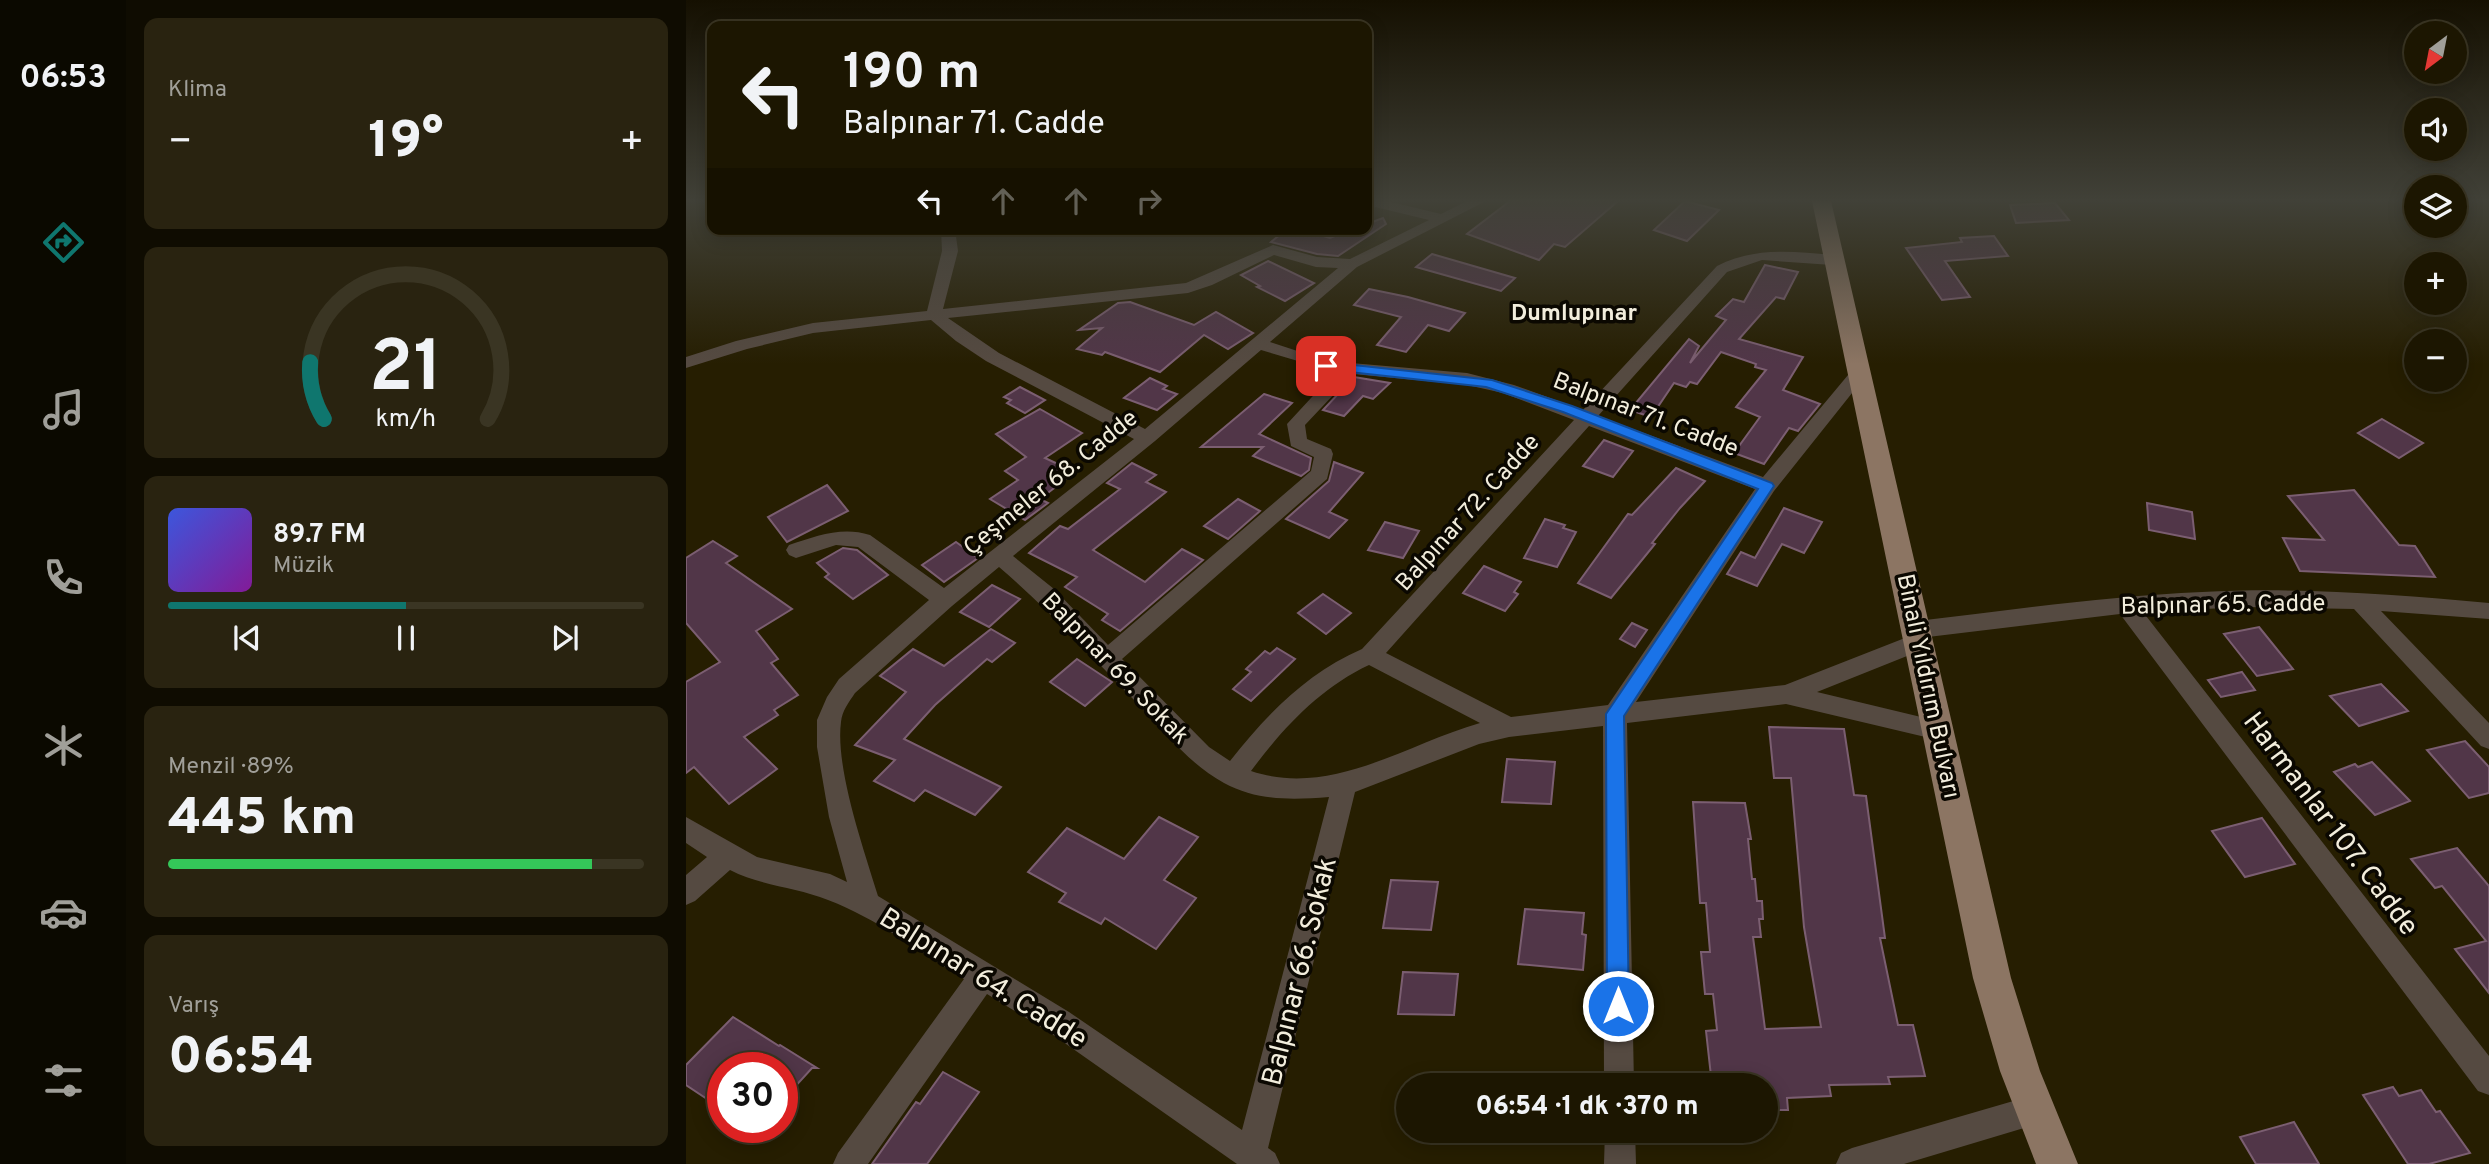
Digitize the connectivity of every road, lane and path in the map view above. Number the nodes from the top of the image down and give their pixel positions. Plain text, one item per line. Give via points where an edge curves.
1 (949, 255) edge
2 (1262, 255) edge
3 (1292, 255) edge
4 (1369, 255) edge
5 (1760, 255) edge
6 (1783, 255) edge
7 (1831, 255) edge
8 (1832, 260) junction
9 (1352, 264) junction
10 (934, 314) junction
11 (1259, 344) junction
12 (686, 363) edge
13 (1347, 370) junction
14 (1859, 373) junction
15 (1587, 417) junction
16 (1148, 437) junction
17 (1767, 486) junction
18 (796, 550) dead end
19 (1001, 557) junction
20 (944, 600) junction
21 (2360, 602) junction
22 (2125, 605) junction
23 (2489, 611) edge
24 (1918, 636) junction
25 (1370, 655) junction
26 (1108, 658) junction
27 (1786, 694) junction
28 (1615, 714) junction
29 (1509, 727) junction
30 (1938, 730) junction
31 (2489, 739) edge
32 (1233, 776) junction
33 (1344, 785) junction
34 (686, 829) edge
35 (727, 856) junction
36 (686, 892) edge
37 (867, 904) junction
38 (984, 975) junction
39 (1619, 1073) edge
40 (2489, 1080) edge
41 (2034, 1110) junction
42 (1620, 1143) edge
43 (1257, 1160) edge
44 (849, 1164) edge
45 (1620, 1164) edge
46 (1852, 1164) edge
47 (2057, 1164) edge

1 - 10 street
2 - 10 street via 1188,288
3 - 9 street
4 - 9 street, Çeşmeler 68. Cadde
5 - 15 street, Balpınar 72. Cadde via 1721,269
6 - 8 street, Balpınar 72. Cadde
7 - 8 main road, Binali Yıldırım Bulvarı
8 - 14 main road, Binali Yıldırım Bulvarı
9 - 11 street, Çeşmeler 68. Cadde
10 - 12 street via 813,328
10 - 16 street via 975,347 1111,423
11 - 13 street, Balpınar 71. Cadde
11 - 16 street, Çeşmeler 68. Cadde
13 - 15 street, Balpınar 71. Cadde via 1488,383
13 - 26 street via 1296,424 1298,442 1324,454 1320,474
14 - 17 street
14 - 24 main road, Binali Yıldırım Bulvarı
15 - 17 street, Balpınar 71. Cadde
15 - 25 street, Balpınar 72. Cadde
16 - 19 street, Çeşmeler 68. Cadde
17 - 28 street
18 - 20 street via 836,538 863,540
19 - 20 street, Çeşmeler 68. Cadde
19 - 26 street, Balpınar 69. Sokak
20 - 37 street, Çeşmeler 68. Cadde via 847,686 830,720 829,747 842,817
21 - 22 street, Balpınar 65. Cadde via 2227,599
21 - 23 street, Balpınar 65. Cadde
21 - 31 street
22 - 24 street, Balpınar 65. Cadde
22 - 40 street, Harmanlar 107. Cadde
24 - 27 street, Balpınar 65. Cadde
24 - 30 main road, Binali Yıldırım Bulvarı
25 - 29 street
25 - 32 street via 1335,671 1301,697
26 - 32 street, Balpınar 69. Sokak via 1201,754
27 - 28 street, Balpınar 65. Cadde
27 - 30 street, Balpınar 65. Cadde
28 - 29 street, Balpınar 65. Cadde
28 - 39 street
29 - 33 street, Balpınar 65. Cadde via 1477,734
30 - 41 main road, Binali Yıldırım Bulvarı via 1992,978
32 - 33 street, Balpınar 69. Sokak via 1285,790
33 - 43 street, Balpınar 66. Sokak
34 - 35 street, Balpınar 64. Cadde
35 - 36 street
35 - 37 street, Balpınar 64. Cadde via 754,869 830,887
37 - 38 street, Balpınar 64. Cadde
38 - 43 street, Balpınar 64. Cadde
38 - 44 street
41 - 46 street
41 - 47 main road, Binali Yıldırım Bulvarı
42 - 45 street

